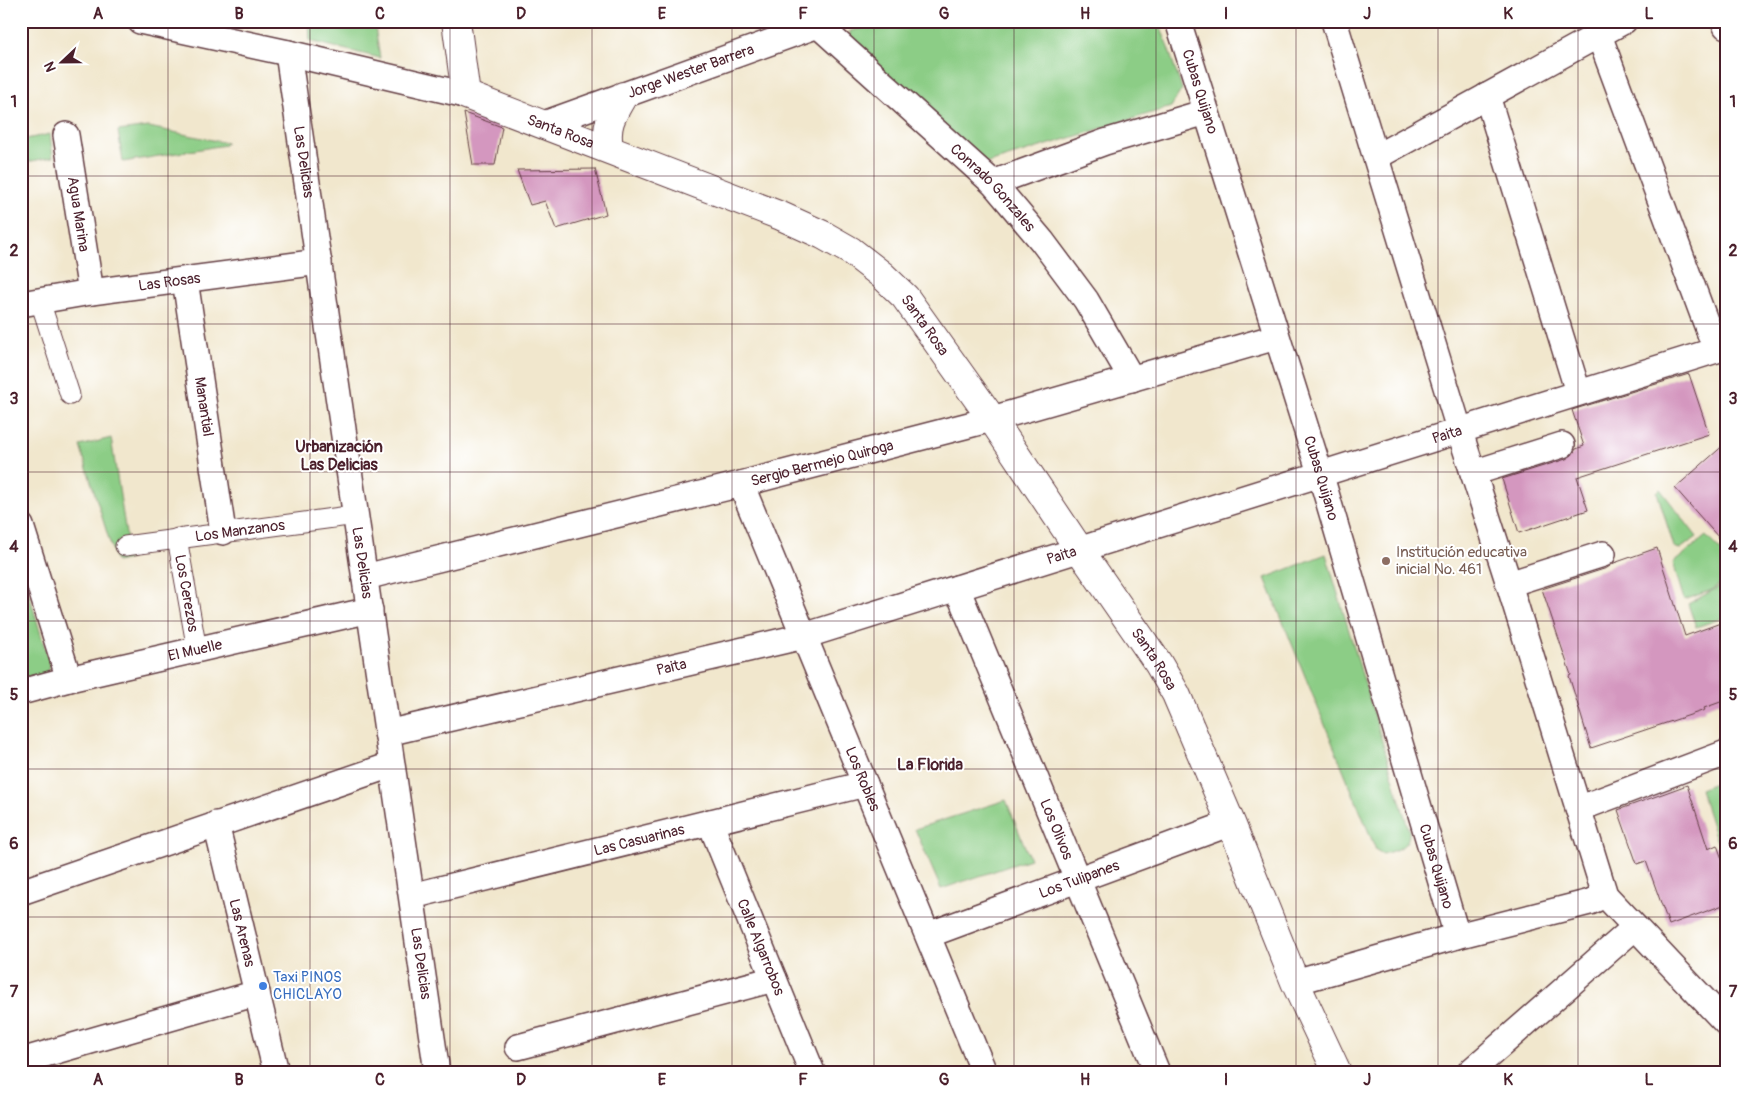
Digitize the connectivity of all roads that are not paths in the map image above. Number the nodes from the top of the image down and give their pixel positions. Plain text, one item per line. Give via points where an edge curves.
1 (140, 21) edge
2 (456, 21) edge
3 (1178, 21) edge
4 (1334, 21) edge
5 (1624, 21) edge
6 (1724, 21) edge
7 (829, 23) edge
8 (1726, 26) edge
9 (1599, 35) junction
10 (288, 53) junction
11 (466, 95) junction
12 (623, 96) junction
13 (1487, 96) junction
14 (1206, 112) junction
15 (544, 124) junction
16 (66, 135) dead end
17 (609, 149) junction
18 (1376, 157) junction
19 (993, 183) junction
20 (319, 262) junction
21 (185, 280) junction
22 (91, 292) junction
23 (31, 302) edge
24 (1276, 337) junction
25 (1721, 348) edge
26 (1132, 379) junction
27 (1578, 392) junction
28 (70, 395) dead end
29 (992, 419) junction
30 (1459, 429) junction
31 (1562, 445) dead end
32 (1320, 473) junction
33 (1473, 473) junction
34 (741, 484) junction
35 (356, 515) junction
36 (21, 526) edge
37 (223, 532) junction
38 (177, 538) junction
39 (125, 546) dead end
40 (1079, 549) junction
41 (1603, 554) dead end
42 (28, 574) edge
43 (365, 577) junction
44 (1509, 584) junction
45 (957, 588) junction
46 (370, 610) junction
47 (804, 636) junction
48 (197, 650) junction
49 (69, 679) junction
50 (21, 692) edge
51 (387, 733) junction
52 (1726, 753) edge
53 (391, 765) junction
54 (865, 784) junction
55 (1578, 809) junction
56 (710, 822) junction
57 (216, 824) junction
58 (1231, 824) junction
59 (1079, 879) junction
60 (21, 892) edge
61 (1605, 895) junction
62 (412, 896) junction
63 (1634, 928) junction
64 (928, 935) junction
65 (1457, 936) junction
66 (774, 979) junction
67 (1295, 982) junction
68 (257, 993) junction
69 (1726, 1023) edge
70 (518, 1047) dead end
71 (21, 1061) edge
72 (58, 1062) edge
73 (276, 1072) edge
74 (436, 1072) edge
75 (812, 1072) edge
76 (984, 1072) edge
77 (1157, 1072) edge
78 (1337, 1072) edge
79 (1470, 1072) edge

1 - 10 street, Santa Rosa
2 - 11 street
3 - 14 street, Cubas Quijano
4 - 18 street
5 - 9 street
6 - 8 street
7 - 12 street, Jorge Wester Barrera
7 - 19 street, Conrado Gonzales
9 - 13 street
9 - 25 street
10 - 11 street, Santa Rosa
10 - 20 street, Las Delicias
11 - 15 street, Santa Rosa
12 - 15 street, Jorge Wester Barrera
12 - 17 street via 612,114 606,134
13 - 18 street
13 - 27 street
14 - 19 street via 1105,142
14 - 24 street, Cubas Quijano
15 - 17 street, Santa Rosa
16 - 22 street, Agua Marina
17 - 29 street, Santa Rosa via 781,216 823,234 851,251 905,298
18 - 30 street
19 - 26 street, Conrado Gonzales via 1086,300
20 - 21 street, Las Rosas
20 - 35 street, Las Delicias
21 - 22 street, Las Rosas
21 - 37 street, Manantial
22 - 23 street, Las Rosas
23 - 28 street
24 - 26 street, Sergio Bermejo Quiroga
24 - 32 street, Cubas Quijano
25 - 27 street, Paita
26 - 29 street, Sergio Bermejo Quiroga
27 - 30 street, Paita
29 - 34 street, Sergio Bermejo Quiroga
29 - 40 street, Santa Rosa
30 - 32 street, Paita
30 - 33 street
31 - 33 street
32 - 40 street, Paita
32 - 65 street, Cubas Quijano
33 - 44 street
34 - 43 street, Sergio Bermejo Quiroga
34 - 47 street, Los Robles
35 - 37 street, Los Manzanos
35 - 43 street, Las Delicias
36 - 42 street
37 - 38 street, Los Manzanos
38 - 39 street, Los Manzanos
38 - 48 street, Los Cerezos
40 - 45 street, Paita
40 - 58 street, Santa Rosa via 1176,694
41 - 44 street
42 - 49 street
43 - 46 street, Las Delicias
44 - 55 street
45 - 47 street, Paita
45 - 59 street, Los Olivos
46 - 48 street, El Muelle
46 - 51 street, Las Delicias
47 - 51 street, Paita
47 - 54 street, Los Robles
48 - 49 street, El Muelle
49 - 50 street, El Muelle
51 - 53 street, Las Delicias
52 - 55 street
53 - 57 street
53 - 62 street, Las Delicias
54 - 56 street, Las Casuarinas
54 - 64 street, Los Robles
55 - 61 street
56 - 62 street, Las Casuarinas
56 - 66 street, Calle Algarrobos
57 - 60 street
57 - 68 street, Las Arenas
58 - 59 street, Los Tulipanes
58 - 67 street, Santa Rosa
59 - 64 street, Los Tulipanes
59 - 77 street, Los Olivos
61 - 63 street
61 - 65 street via 1590,902
62 - 74 street, Las Delicias
63 - 69 street
63 - 79 street
64 - 76 street, Los Robles
65 - 67 street
66 - 70 street
66 - 75 street, Calle Algarrobos
67 - 78 street, Santa Rosa
68 - 72 street
68 - 73 street, Las Arenas
71 - 72 street

